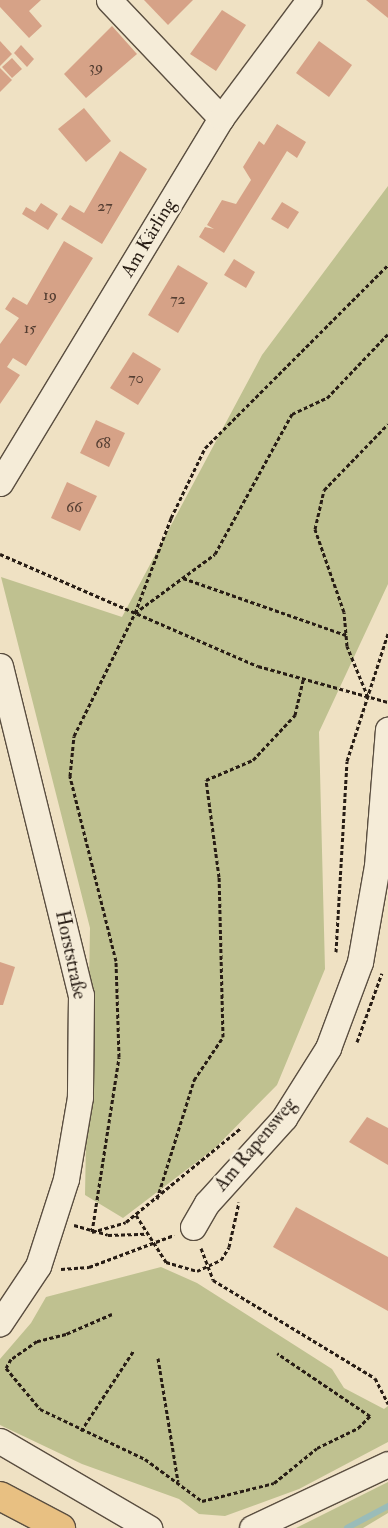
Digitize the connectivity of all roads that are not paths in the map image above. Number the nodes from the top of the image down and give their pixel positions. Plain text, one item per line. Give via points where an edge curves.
1 (109, 0) edge
2 (309, 0) edge
3 (221, 118) junction
4 (0, 483) edge
5 (0, 666) edge
6 (388, 729) edge
7 (193, 1227) road end
8 (0, 1324) edge
9 (0, 1441) edge
10 (388, 1464) edge
11 (0, 1496) edge
12 (61, 1528) edge
13 (150, 1528) edge
14 (252, 1528) edge

1 - 3 street
2 - 3 street, Am Kärling
3 - 4 street, Am Kärling
5 - 8 street, Horststraße via 81,995 80,1097 66,1179 38,1266
6 - 7 street, Am Rapensweg via 377,866 360,962 328,1048 284,1118 207,1203
9 - 13 street
10 - 14 street
11 - 12 highway

